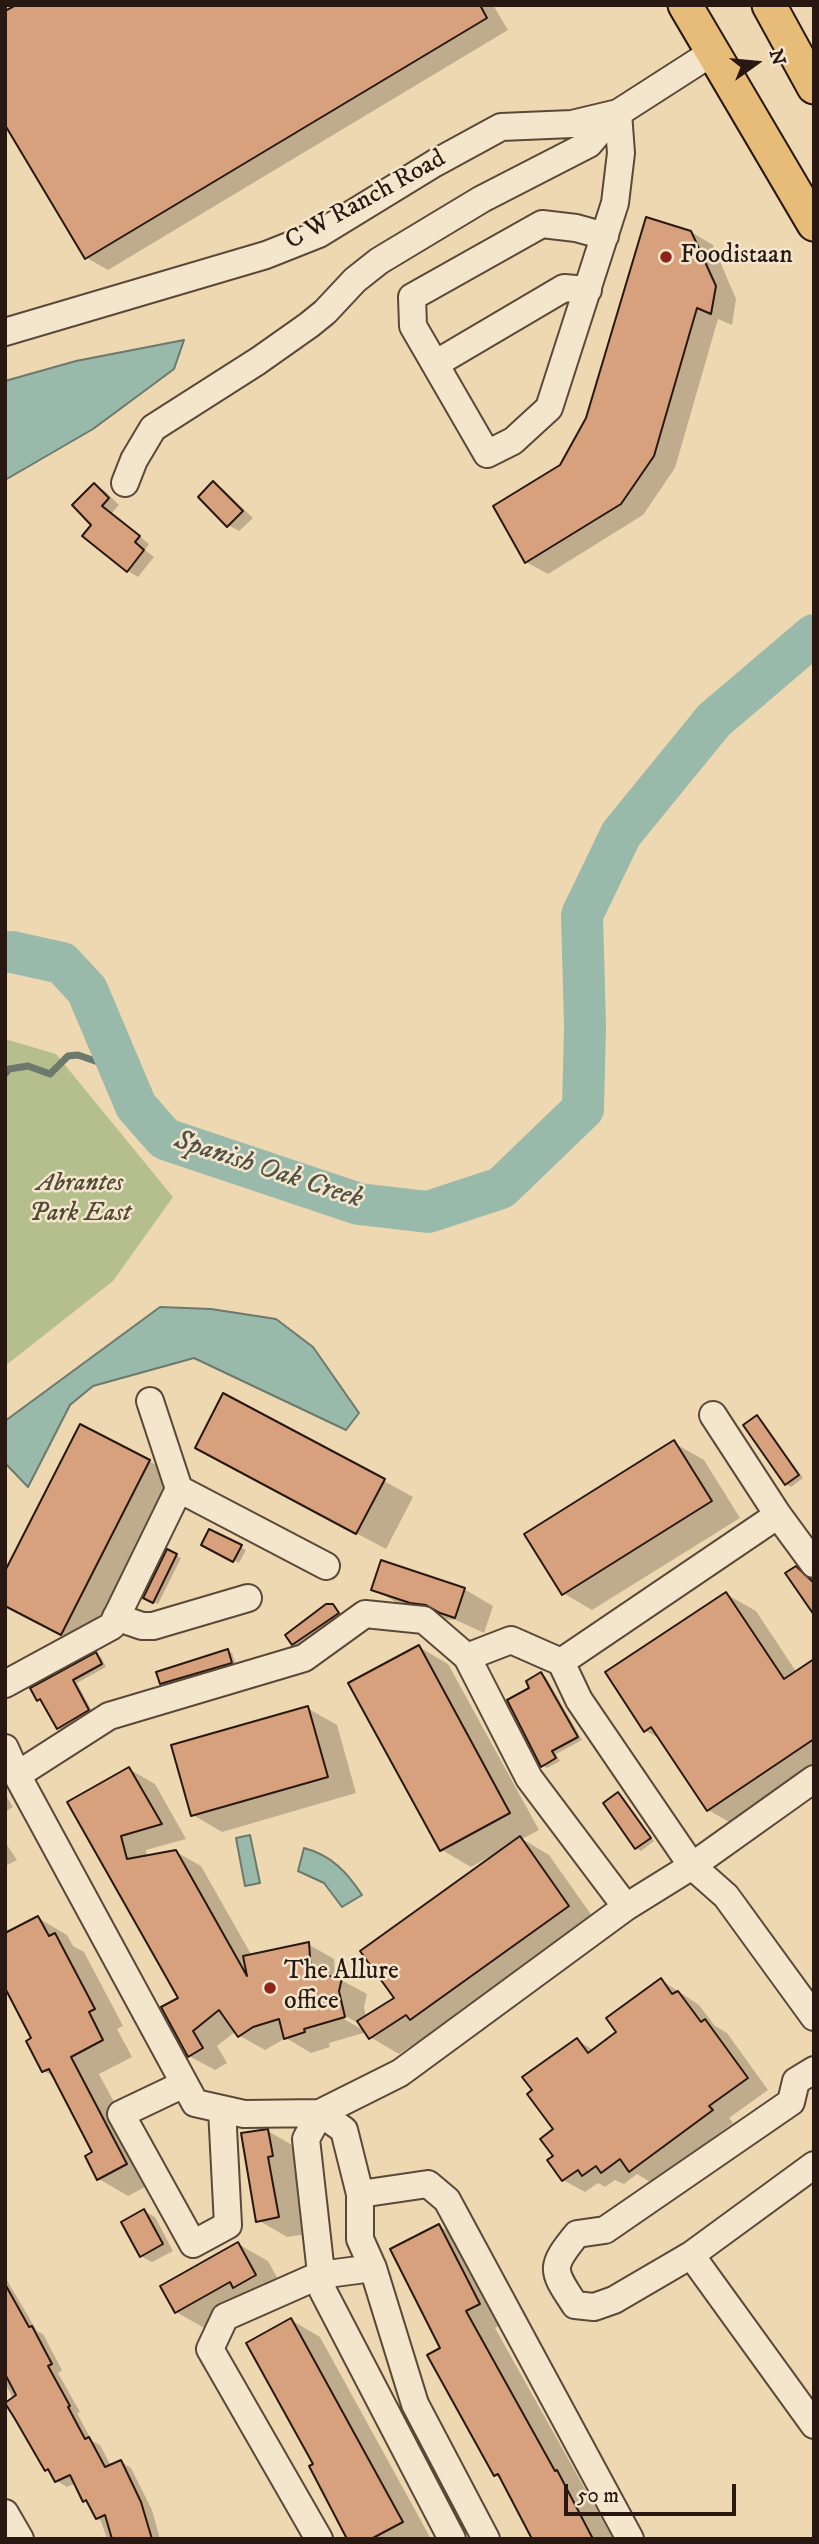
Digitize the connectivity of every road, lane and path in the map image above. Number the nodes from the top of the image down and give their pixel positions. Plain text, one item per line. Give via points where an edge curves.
1 (685, 5) edge
2 (769, 5) edge
3 (713, 52) junction
4 (814, 87) edge
5 (612, 115) junction
6 (814, 224) edge
7 (605, 236) junction
8 (588, 290) junction
9 (5, 332) edge
10 (435, 364) junction
11 (125, 484) dead end
12 (150, 1402) dead end
13 (713, 1415) dead end
14 (179, 1489) junction
15 (778, 1515) junction
16 (814, 1564) edge
17 (326, 1566) dead end
18 (248, 1598) dead end
19 (116, 1617) junction
20 (467, 1657) junction
21 (561, 1662) junction
22 (5, 1684) edge
23 (5, 1748) edge
24 (18, 1775) junction
25 (814, 1779) edge
26 (692, 1866) junction
27 (626, 1906) junction
28 (814, 2017) edge
29 (814, 2070) edge
30 (184, 2084) junction
31 (222, 2109) junction
32 (320, 2113) junction
33 (814, 2165) edge
34 (360, 2194) junction
35 (691, 2255) junction
36 (373, 2268) junction
37 (320, 2275) junction
38 (814, 2426) edge
39 (5, 2513) edge
40 (20, 2539) edge
41 (319, 2539) edge
42 (452, 2539) edge
43 (486, 2539) edge
44 (630, 2539) edge

1 - 3 main road
2 - 4 main road
3 - 5 street, C W Ranch Road
3 - 6 main road
5 - 7 street via 621,153 615,203
5 - 9 street, C W Ranch Road via 572,124 501,127 319,234 266,256
5 - 11 street via 589,144 482,199 379,261 309,325 163,420 146,438
7 - 8 street
7 - 10 street via 542,224 412,298 413,326
8 - 10 street via 564,288
8 - 10 street via 549,408 513,440 487,454
12 - 14 street
13 - 15 street
14 - 17 street
14 - 19 street
15 - 16 street
15 - 21 street
18 - 19 street via 153,1626
19 - 22 street via 112,1626
20 - 21 street via 511,1640
20 - 24 street via 424,1620 365,1614 304,1658 109,1716
20 - 27 street via 529,1778
21 - 26 street via 579,1700
23 - 24 street
24 - 30 street
25 - 26 street
26 - 27 street
26 - 28 street via 726,1896
27 - 32 street via 410,2066
29 - 35 street via 796,2081 791,2102 605,2230 577,2234 559,2256 557,2277 575,2305 594,2307
30 - 31 street via 195,2103
30 - 31 street via 121,2114 193,2244 228,2225
31 - 32 street via 244,2114
32 - 34 street via 344,2130
32 - 37 street via 306,2139
33 - 35 street
34 - 36 street via 360,2239
34 - 44 street via 428,2184 447,2200
35 - 38 street
36 - 37 street
36 - 43 street via 415,2404
37 - 41 street via 225,2317 210,2349
37 - 42 street via 323,2291
39 - 40 street

